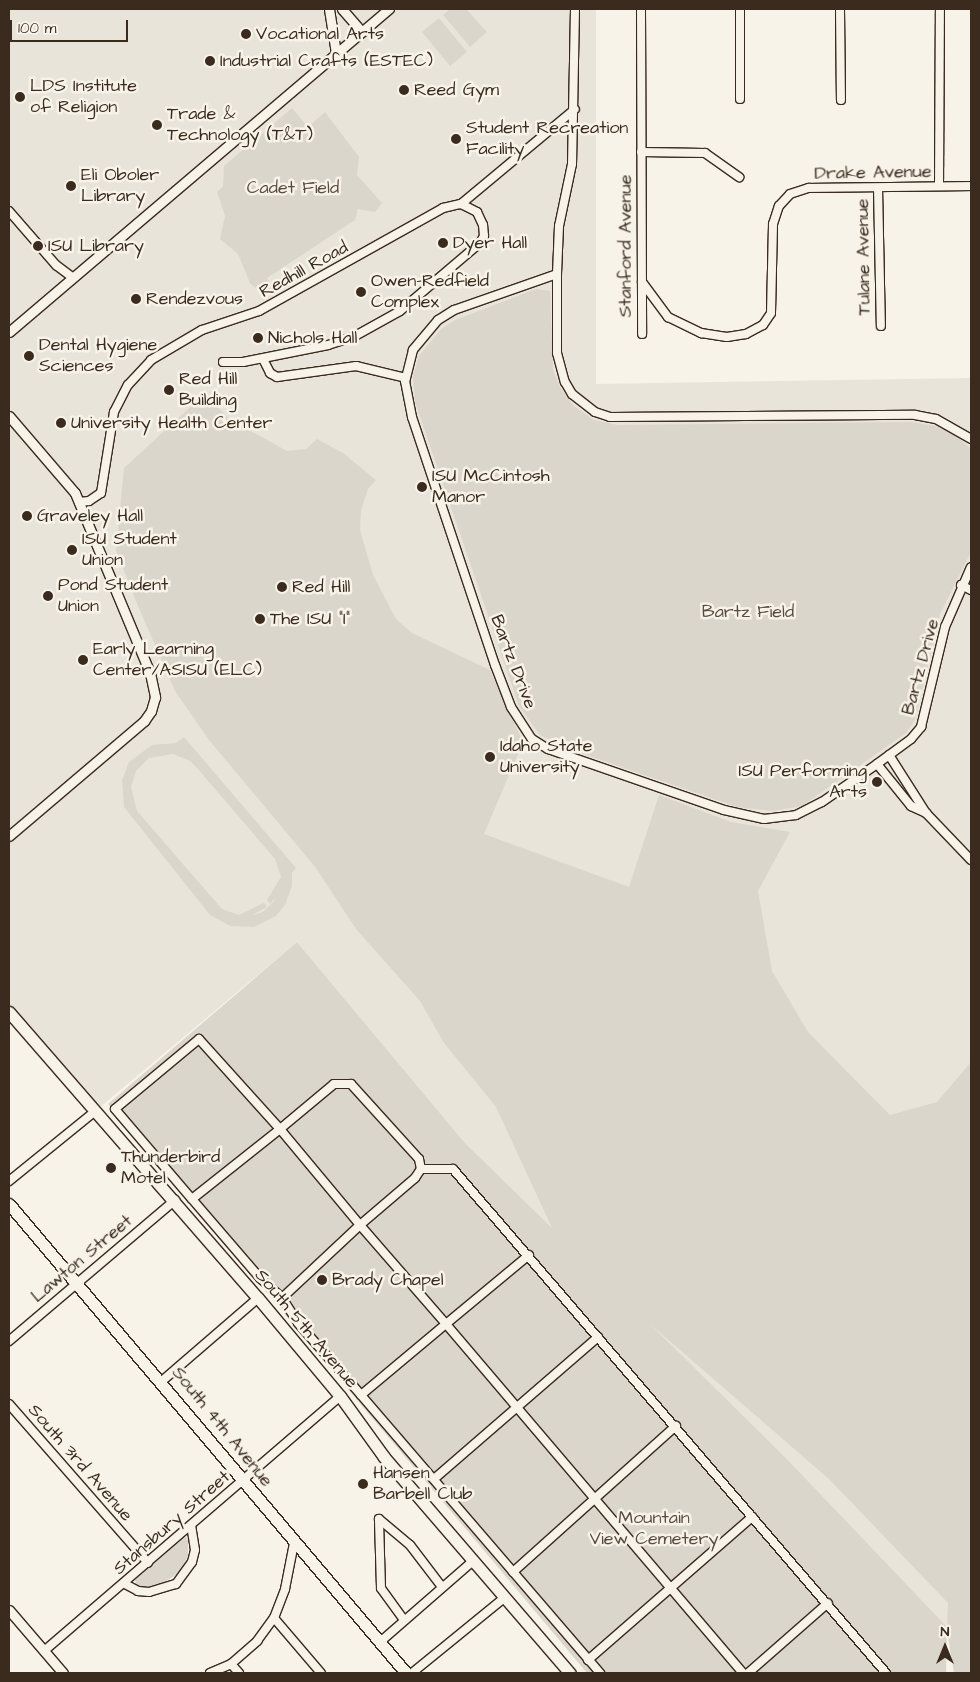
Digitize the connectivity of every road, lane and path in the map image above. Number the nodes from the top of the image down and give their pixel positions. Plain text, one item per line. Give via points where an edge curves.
1 (329, 9) edge
2 (342, 9) edge
3 (389, 9) edge
4 (575, 9) edge
5 (641, 9) edge
6 (740, 9) edge
7 (840, 9) edge
8 (940, 9) edge
9 (362, 32) junction
10 (336, 53) junction
11 (740, 99) dead end
12 (841, 100) dead end
13 (575, 109) junction
14 (640, 152) junction
15 (739, 177) dead end
16 (939, 186) junction
17 (971, 186) edge
18 (878, 188) junction
19 (461, 204) junction
20 (9, 211) edge
21 (557, 274) junction
22 (72, 277) junction
23 (642, 282) junction
24 (881, 326) dead end
25 (9, 332) edge
26 (642, 334) dead end
27 (263, 359) junction
28 (223, 362) dead end
29 (406, 378) junction
30 (9, 416) edge
31 (971, 439) edge
32 (79, 502) junction
33 (971, 567) edge
34 (961, 585) junction
35 (971, 590) edge
36 (889, 755) junction
37 (877, 764) junction
38 (926, 812) junction
39 (9, 836) edge
40 (971, 860) edge
41 (9, 1012) edge
42 (93, 1113) junction
43 (280, 1129) junction
44 (421, 1169) junction
45 (9, 1181) edge
46 (192, 1199) junction
47 (174, 1200) junction
48 (9, 1204) edge
49 (360, 1225) junction
50 (528, 1255) junction
51 (78, 1284) junction
52 (258, 1298) junction
53 (282, 1298) junction
54 (446, 1324) junction
55 (598, 1337) junction
56 (9, 1341) edge
57 (162, 1382) junction
58 (361, 1394) junction
59 (340, 1396) junction
60 (9, 1404) edge
61 (518, 1406) junction
62 (676, 1426) junction
63 (434, 1479) junction
64 (243, 1482) junction
65 (595, 1498) junction
66 (752, 1517) junction
67 (192, 1525) junction
68 (294, 1543) junction
69 (472, 1561) junction
70 (148, 1563) junction
71 (513, 1572) junction
72 (125, 1584) junction
73 (442, 1587) junction
74 (671, 1587) junction
75 (504, 1598) junction
76 (828, 1603) junction
77 (9, 1610) edge
78 (274, 1618) junction
79 (404, 1620) junction
80 (380, 1642) junction
81 (44, 1651) junction
82 (588, 1660) junction
83 (231, 1664) junction
84 (63, 1673) edge
85 (210, 1673) edge
86 (239, 1673) edge
87 (321, 1673) edge
88 (406, 1673) edge
89 (412, 1673) edge
90 (570, 1673) edge
91 (600, 1673) edge
92 (743, 1673) edge
93 (748, 1673) edge
94 (886, 1673) edge

1 - 10 street
2 - 9 street
3 - 9 street
4 - 13 street
5 - 14 street, Stanford Avenue
6 - 11 street
7 - 12 street
8 - 16 street
9 - 10 street
10 - 22 street
13 - 19 street, Redhill Road
13 - 21 street via 572,164 559,226
14 - 15 street via 705,153
14 - 23 street, Stanford Avenue
16 - 17 street, Drake Avenue
16 - 18 street, Drake Avenue
18 - 23 street, Drake Avenue via 809,188 790,194 779,206 773,224 771,313 763,325 746,334 727,337 701,333 668,317
18 - 24 street, Tulane Avenue
19 - 27 street via 477,212 484,225 480,244 400,311 328,346
19 - 32 street, Redhill Road via 443,208 259,311 202,330 151,360 128,385 114,412 102,492 90,501
20 - 22 street via 56,265
21 - 29 street, Bartz Drive via 454,310 438,320 413,350
21 - 31 street via 560,369 572,394 595,412 610,417 652,418 915,415 936,419
22 - 25 street
23 - 26 street, Stanford Avenue
27 - 28 street
27 - 29 street via 265,367 277,377 356,366
29 - 37 street, Bartz Drive via 412,417 496,665 511,707 532,738 548,749 724,810 764,819 796,815 807,810
30 - 32 street
32 - 39 street via 115,596 150,673 155,697 144,721
33 - 34 street, Bartz Drive
34 - 35 street
34 - 36 street, Bartz Drive via 945,627 921,727
36 - 37 street, Bartz Drive
36 - 38 street
37 - 38 street via 911,806
38 - 40 street
41 - 42 main road, South 5th Avenue
42 - 45 street
42 - 47 main road, South 5th Avenue
43 - 44 street via 334,1084 351,1084 419,1159
43 - 46 street
43 - 46 street via 199,1040 115,1109
43 - 49 street
44 - 49 street via 415,1178
44 - 50 street via 453,1169
46 - 53 street via 260,1278
47 - 51 street, Lawton Street
47 - 52 main road, South 5th Avenue
48 - 51 main road, South 4th Avenue
49 - 53 street
49 - 54 street
50 - 54 street
50 - 55 street
51 - 56 street, Lawton Street
51 - 57 main road, South 4th Avenue
52 - 57 street
52 - 59 main road, South 5th Avenue
53 - 58 street via 298,1323
54 - 58 street
54 - 61 street
55 - 61 street
55 - 62 street
57 - 64 main road, South 4th Avenue
58 - 63 street
59 - 64 street, Stansbury Street
59 - 69 main road, South 5th Avenue via 384,1457
60 - 70 street, South 3rd Avenue
61 - 63 street
61 - 65 street
62 - 65 street
62 - 66 street
63 - 71 street
64 - 67 street, Stansbury Street
64 - 68 main road, South 4th Avenue
65 - 71 street
65 - 74 street
66 - 74 street
66 - 76 street
67 - 70 street, Stansbury Street
67 - 72 street via 195,1550 192,1562 176,1584 149,1592
68 - 78 street via 285,1589
68 - 80 main road, South 4th Avenue
69 - 73 street
69 - 75 main road, South 5th Avenue
70 - 72 street, Stansbury Street
71 - 82 street
72 - 81 street, Stansbury Street
73 - 79 street
73 - 79 street via 410,1545 379,1519 381,1588
74 - 82 street
74 - 92 street
75 - 89 street
75 - 90 main road, South 5th Avenue
76 - 93 street
76 - 94 street
77 - 81 street
78 - 83 street via 256,1641
78 - 87 street
79 - 80 street
80 - 88 main road, South 4th Avenue
81 - 84 street
82 - 91 street
83 - 85 street
83 - 86 street

